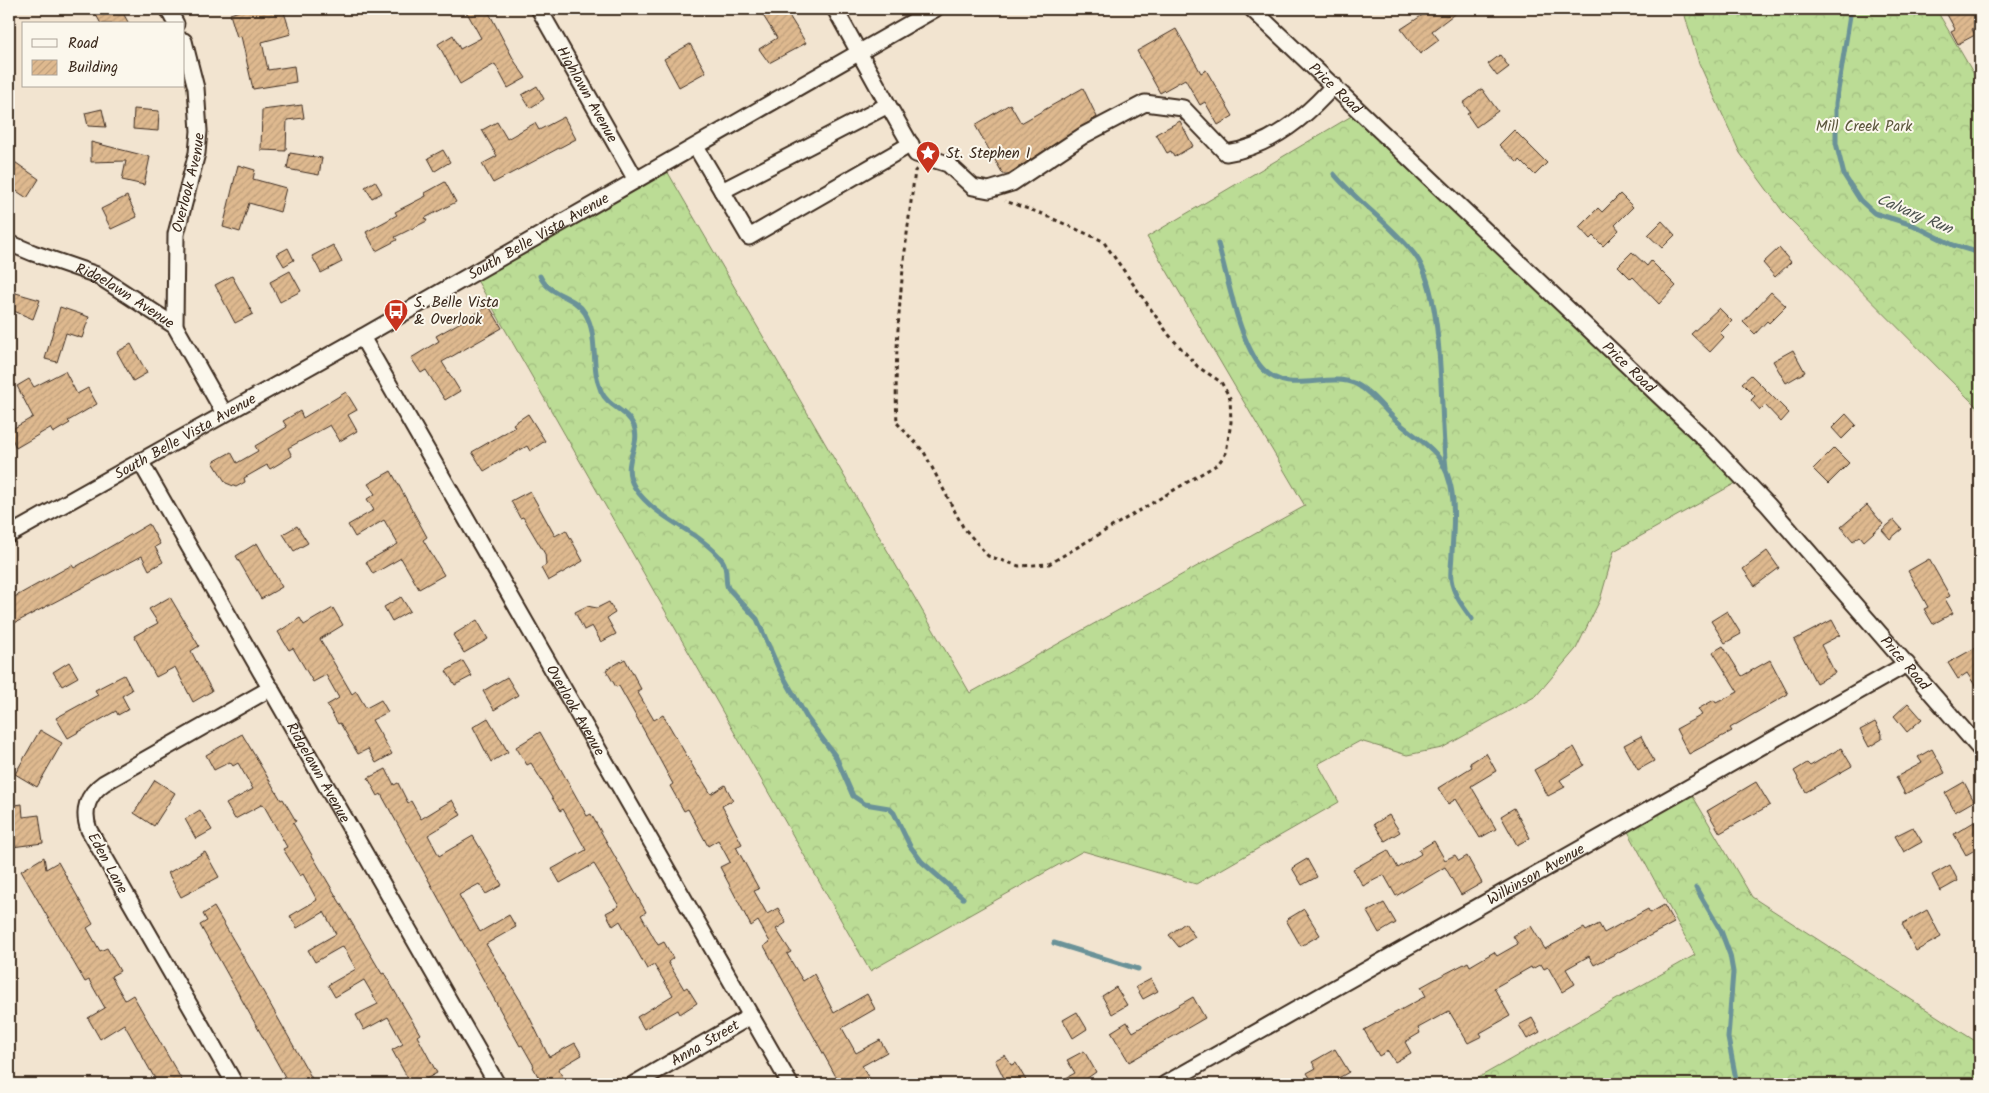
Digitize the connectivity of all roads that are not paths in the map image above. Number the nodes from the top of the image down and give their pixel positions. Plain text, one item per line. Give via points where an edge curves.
1 (168, 9) edge
2 (539, 9) edge
3 (835, 9) edge
4 (935, 9) edge
5 (1252, 9) edge
6 (175, 22) edge
7 (185, 45) edge
8 (858, 52) junction
9 (1334, 85) junction
10 (888, 105) junction
11 (911, 144) junction
12 (696, 147) junction
13 (636, 180) junction
14 (722, 192) junction
15 (9, 243) edge
16 (175, 326) junction
17 (362, 337) junction
18 (224, 413) junction
19 (140, 461) junction
20 (9, 535) edge
21 (1908, 664) junction
22 (271, 688) junction
23 (1980, 749) edge
24 (751, 1016) junction
25 (235, 1084) edge
26 (498, 1084) edge
27 (634, 1084) edge
28 (790, 1084) edge
29 (1165, 1084) edge

1 - 6 street
2 - 13 street, Highlawn Avenue
3 - 8 street
4 - 8 street, South Belle Vista Avenue
5 - 9 street, Price Road
7 - 16 street, Overlook Avenue via 196,88 199,131 197,152 176,234
8 - 10 street
8 - 12 street, South Belle Vista Avenue
9 - 11 street via 1314,107 1285,130 1246,151 1226,153 1183,108 1145,103 1084,135 1012,183 989,190 973,187 948,164 916,154
9 - 21 street, Price Road via 1710,445 1768,505
10 - 11 street
10 - 14 street
11 - 14 street via 749,237
12 - 13 street, South Belle Vista Avenue
12 - 14 street
13 - 17 street, South Belle Vista Avenue
15 - 16 street, Ridgelawn Avenue via 97,275
16 - 18 street, Ridgelawn Avenue
17 - 18 street, South Belle Vista Avenue
17 - 24 street, Overlook Avenue
18 - 19 street, South Belle Vista Avenue
19 - 20 street, South Belle Vista Avenue
19 - 22 street, Ridgelawn Avenue
21 - 23 street, Price Road
21 - 29 street, Wilkinson Avenue
22 - 25 street, Eden Lane via 96,788 85,812 89,830
22 - 26 street, Ridgelawn Avenue
24 - 27 street, Anna Street
24 - 28 street, Overlook Avenue

